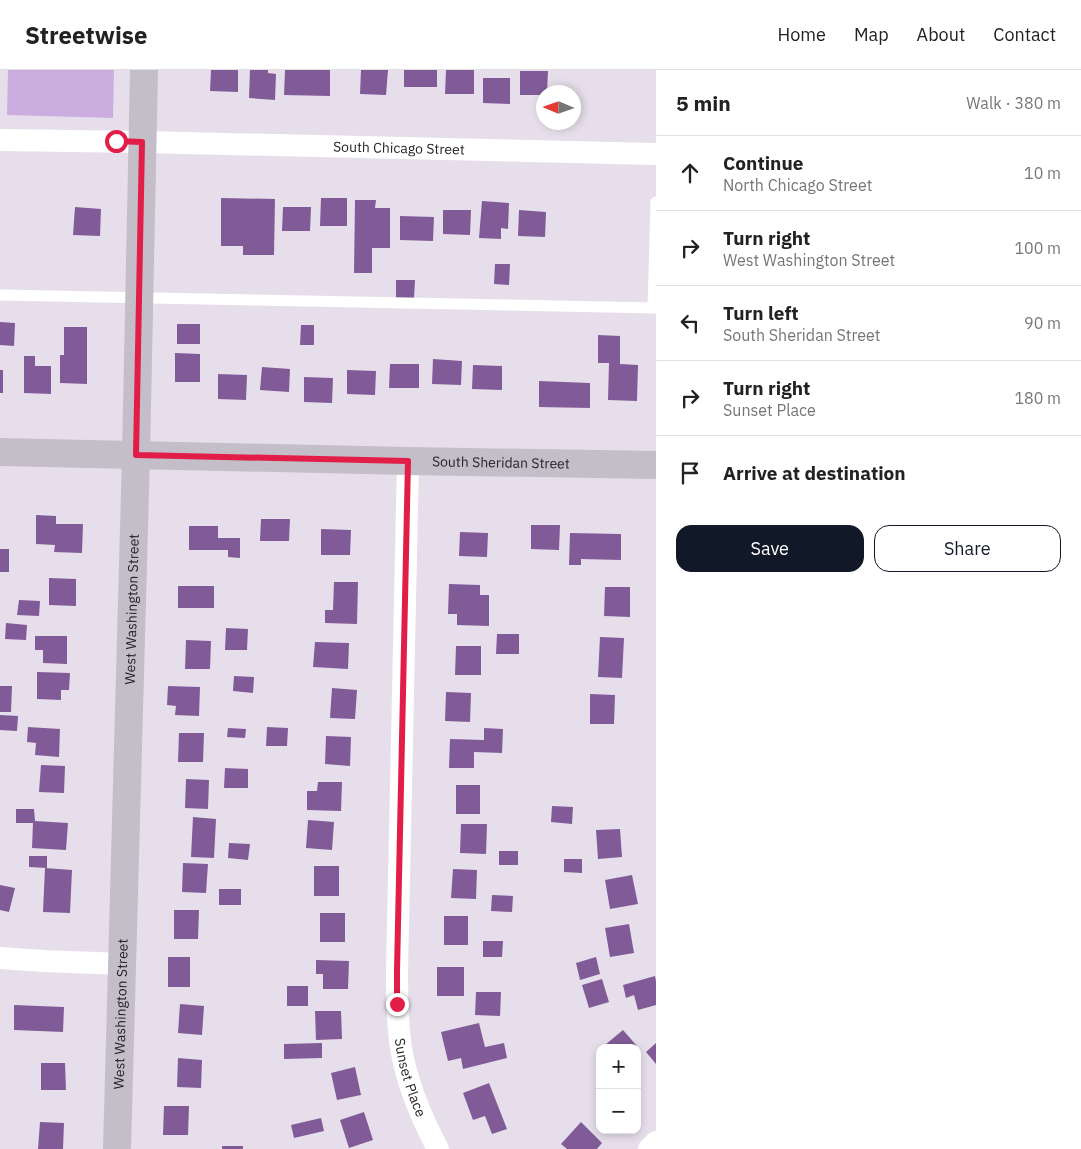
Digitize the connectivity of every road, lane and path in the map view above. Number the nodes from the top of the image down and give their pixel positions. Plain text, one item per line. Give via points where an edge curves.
1 (144, 70) edge
2 (0, 140) edge
3 (142, 142) junction
4 (656, 154) edge
5 (656, 202) edge
6 (0, 295) edge
7 (140, 298) junction
8 (654, 308) edge
9 (0, 452) edge
10 (136, 455) junction
11 (408, 461) junction
12 (656, 465) edge
13 (0, 958) edge
14 (122, 964) junction
15 (656, 1142) edge
16 (117, 1149) edge
17 (438, 1149) edge
18 (649, 1149) edge

1 - 3 street, West Washington Street
2 - 3 street, South Chicago Street
3 - 4 street, South Chicago Street
3 - 7 street, West Washington Street
5 - 8 lane
6 - 7 lane
7 - 8 lane
7 - 10 street, West Washington Street
9 - 10 street, South Sheridan Street
10 - 11 street, South Sheridan Street
10 - 14 street, West Washington Street
11 - 12 street, South Sheridan Street
11 - 17 street, Sunset Place via 397,1004 411,1088
13 - 14 street
14 - 16 street, West Washington Street
15 - 18 street

